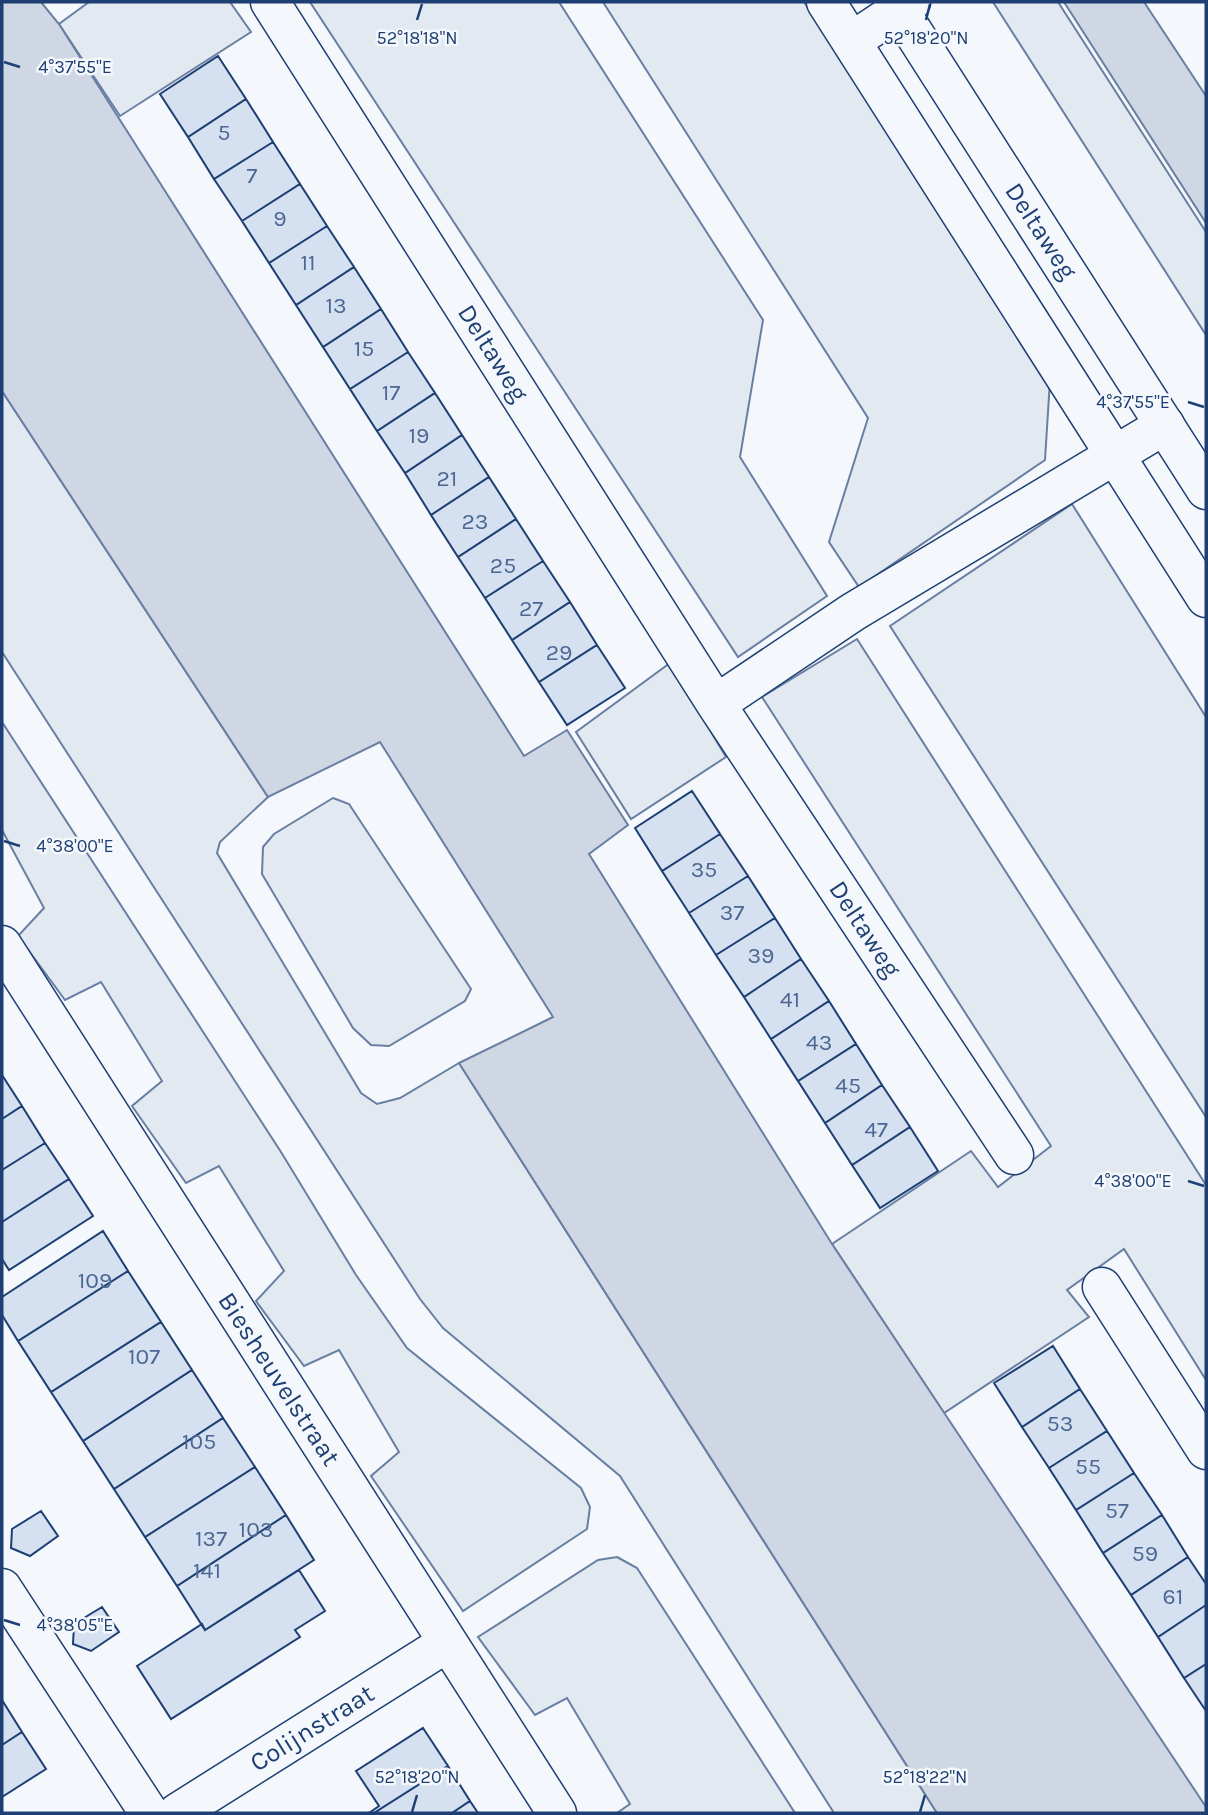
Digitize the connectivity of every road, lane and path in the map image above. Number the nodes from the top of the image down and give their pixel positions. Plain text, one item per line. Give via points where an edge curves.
1 (271, 2) edge
2 (826, 2) edge
3 (901, 4) edge
4 (852, 41) junction
5 (1165, 425) junction
6 (1114, 454) junction
7 (1206, 490) edge
8 (1206, 598) edge
9 (716, 704) junction
10 (2, 944) edge
11 (1014, 1155) dead end
12 (1102, 1287) dead end
13 (1206, 1450) edge
14 (2, 1588) edge
15 (447, 1643) junction
16 (149, 1813) edge
17 (177, 1813) edge
18 (557, 1813) edge

1 - 9 street, Deltaweg
2 - 4 street
3 - 4 street
3 - 5 street, Deltaweg
4 - 6 street
5 - 6 street
5 - 7 street, Deltaweg
6 - 8 street
6 - 9 street via 853,612
9 - 11 street, Deltaweg
10 - 15 street, Biesheuvelstraat
12 - 13 street
14 - 16 street
15 - 17 street, Colijnstraat
15 - 18 street, Biesheuvelstraat

